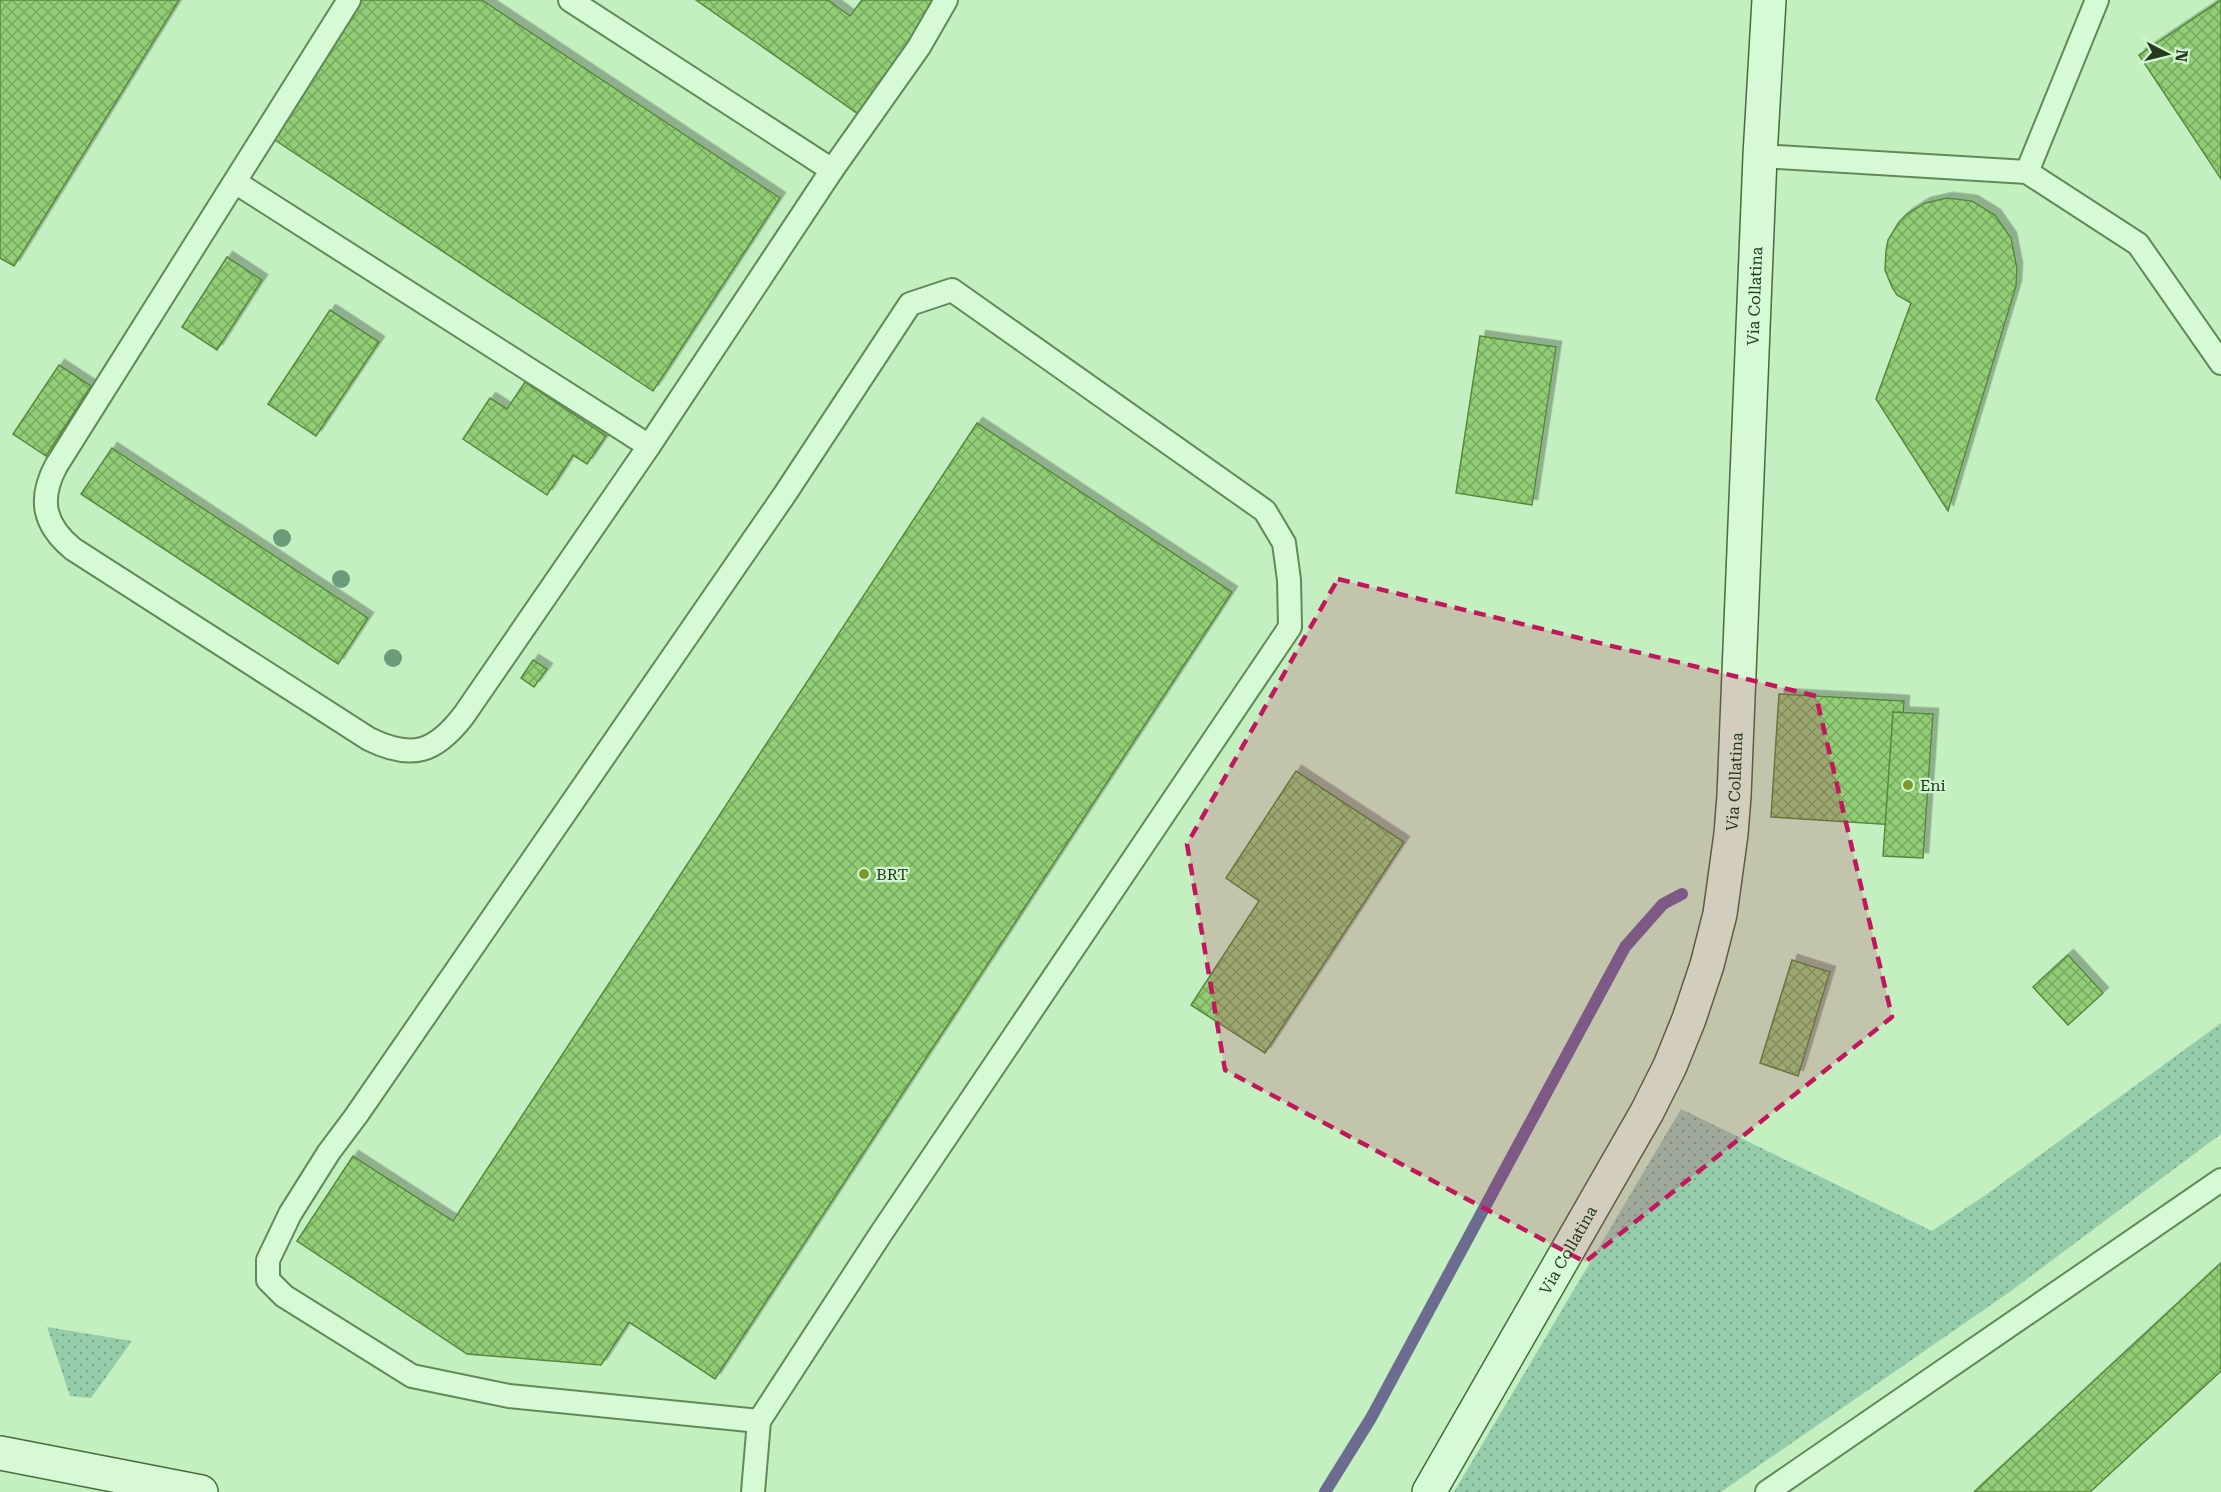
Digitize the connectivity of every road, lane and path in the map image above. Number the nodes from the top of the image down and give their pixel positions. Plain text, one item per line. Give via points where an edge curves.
1 (349, 0) edge
2 (570, 0) edge
3 (946, 0) edge
4 (1769, 0) edge
5 (2097, 0) edge
6 (1760, 156) junction
7 (831, 170) junction
8 (2027, 172) junction
9 (235, 182) junction
10 (2221, 363) edge
11 (649, 446) junction
12 (2221, 1180) edge
13 (759, 1421) junction
14 (0, 1454) edge
15 (201, 1492) edge
16 (753, 1492) edge
17 (1429, 1492) edge
18 (1767, 1492) edge

1 - 9 lane
2 - 7 lane
3 - 7 lane via 919,47
4 - 6 street, Via Collatina
5 - 8 lane
6 - 8 lane
6 - 17 street, Via Collatina via 1734,796 1720,914 1689,1019 1656,1094
7 - 11 lane
8 - 10 lane via 2138,244
9 - 11 lane
9 - 11 lane via 56,466 48,486 45,512 53,529 73,549 369,739 405,752 423,750 455,727
12 - 18 lane
13 - 13 lane via 1290,627 1284,543 1265,511 952,290 910,304 785,494 329,1152 290,1214 268,1260 268,1280 284,1296 412,1376 509,1396
13 - 16 lane
14 - 15 street

